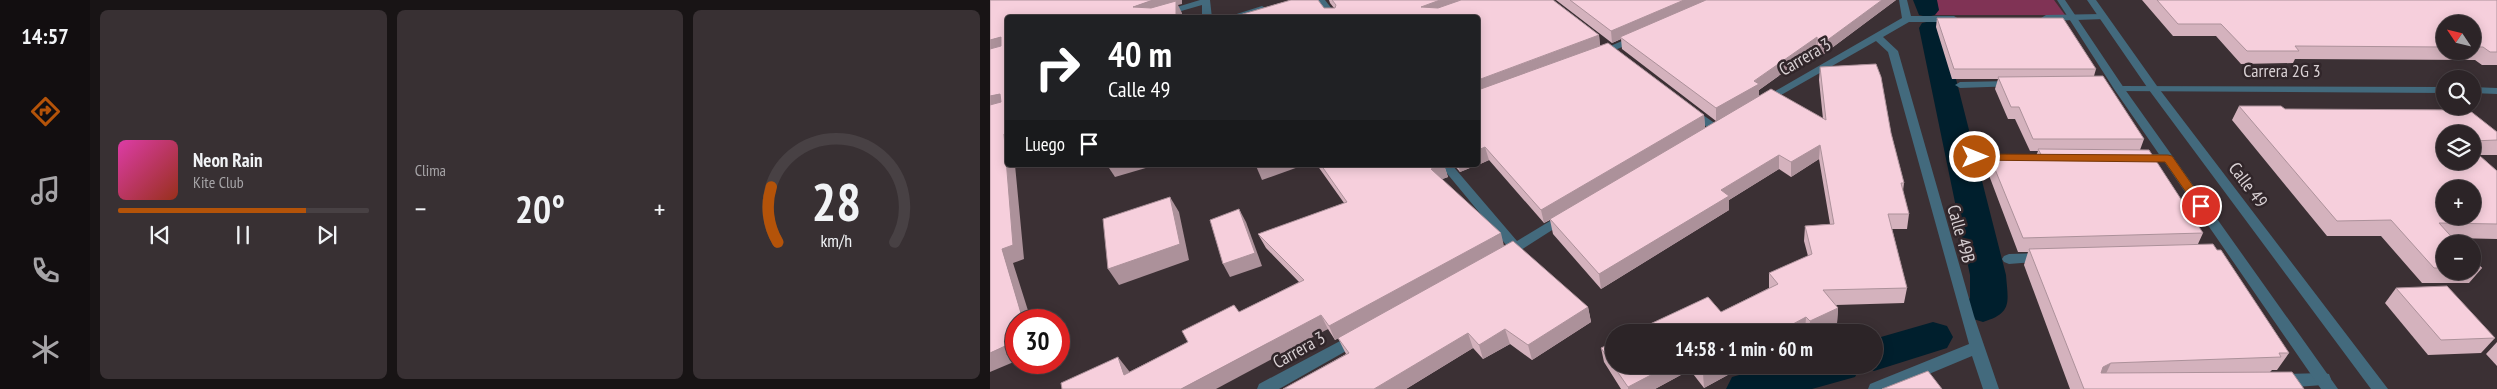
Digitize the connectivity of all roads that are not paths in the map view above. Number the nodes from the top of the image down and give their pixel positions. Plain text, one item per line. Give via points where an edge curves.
1 (1320, 0) edge
2 (1902, 0) edge
3 (2061, 0) edge
4 (2091, 0) edge
5 (1206, 1) edge
6 (1272, 6) edge
7 (1156, 15) edge
8 (1207, 15) edge
9 (1239, 15) edge
10 (1332, 15) edge
11 (2102, 17) junction
12 (2030, 18) edge
13 (2072, 18) junction
14 (1907, 19) junction
15 (1962, 19) edge
16 (1646, 34) edge
17 (1876, 36) junction
18 (1597, 38) edge
19 (1615, 52) junction
20 (1585, 59) edge
21 (2028, 84) edge
22 (1960, 85) dead end
23 (2113, 85) junction
24 (2153, 88) junction
25 (2436, 90) edge
26 (2481, 90) edge
27 (2497, 90) edge
28 (1686, 105) edge
29 (1749, 108) edge
30 (1715, 128) edge
31 (1975, 157) dead end
32 (2014, 158) edge
33 (2129, 158) edge
34 (2168, 158) junction
35 (1448, 167) edge
36 (1574, 213) edge
37 (1516, 248) junction
38 (2234, 252) junction
39 (2214, 253) edge
40 (2058, 258) edge
41 (2009, 259) dead end
42 (1490, 263) edge
43 (1369, 331) edge
44 (1977, 347) junction
45 (2261, 382) edge
46 (2327, 384) edge
47 (1265, 389) edge
48 (1876, 389) edge
49 (1992, 389) edge
50 (2380, 389) edge

1 - 10 street
2 - 14 street
3 - 13 street
4 - 11 street, Calle 49
5 - 7 street
5 - 8 street
6 - 9 street
11 - 13 street
11 - 24 street, Calle 49
12 - 13 street
13 - 23 street
14 - 15 street, Carrera 3
14 - 17 street, Carrera 3
16 - 19 street
17 - 29 street, Carrera 3
17 - 44 street, Calle 49B via 1893,51
18 - 19 street
19 - 20 street
21 - 22 street
23 - 24 street, Carrera 2G 3
23 - 34 street
24 - 25 street, Carrera 2G 3
24 - 50 street, Calle 49
26 - 27 street
28 - 30 street
31 - 32 street
33 - 34 street
34 - 38 street
35 - 37 street
36 - 37 street
37 - 42 street
38 - 39 street
38 - 46 street
40 - 41 street
43 - 47 street, Carrera 3
44 - 48 street
44 - 49 street, Calle 49B
45 - 46 street

